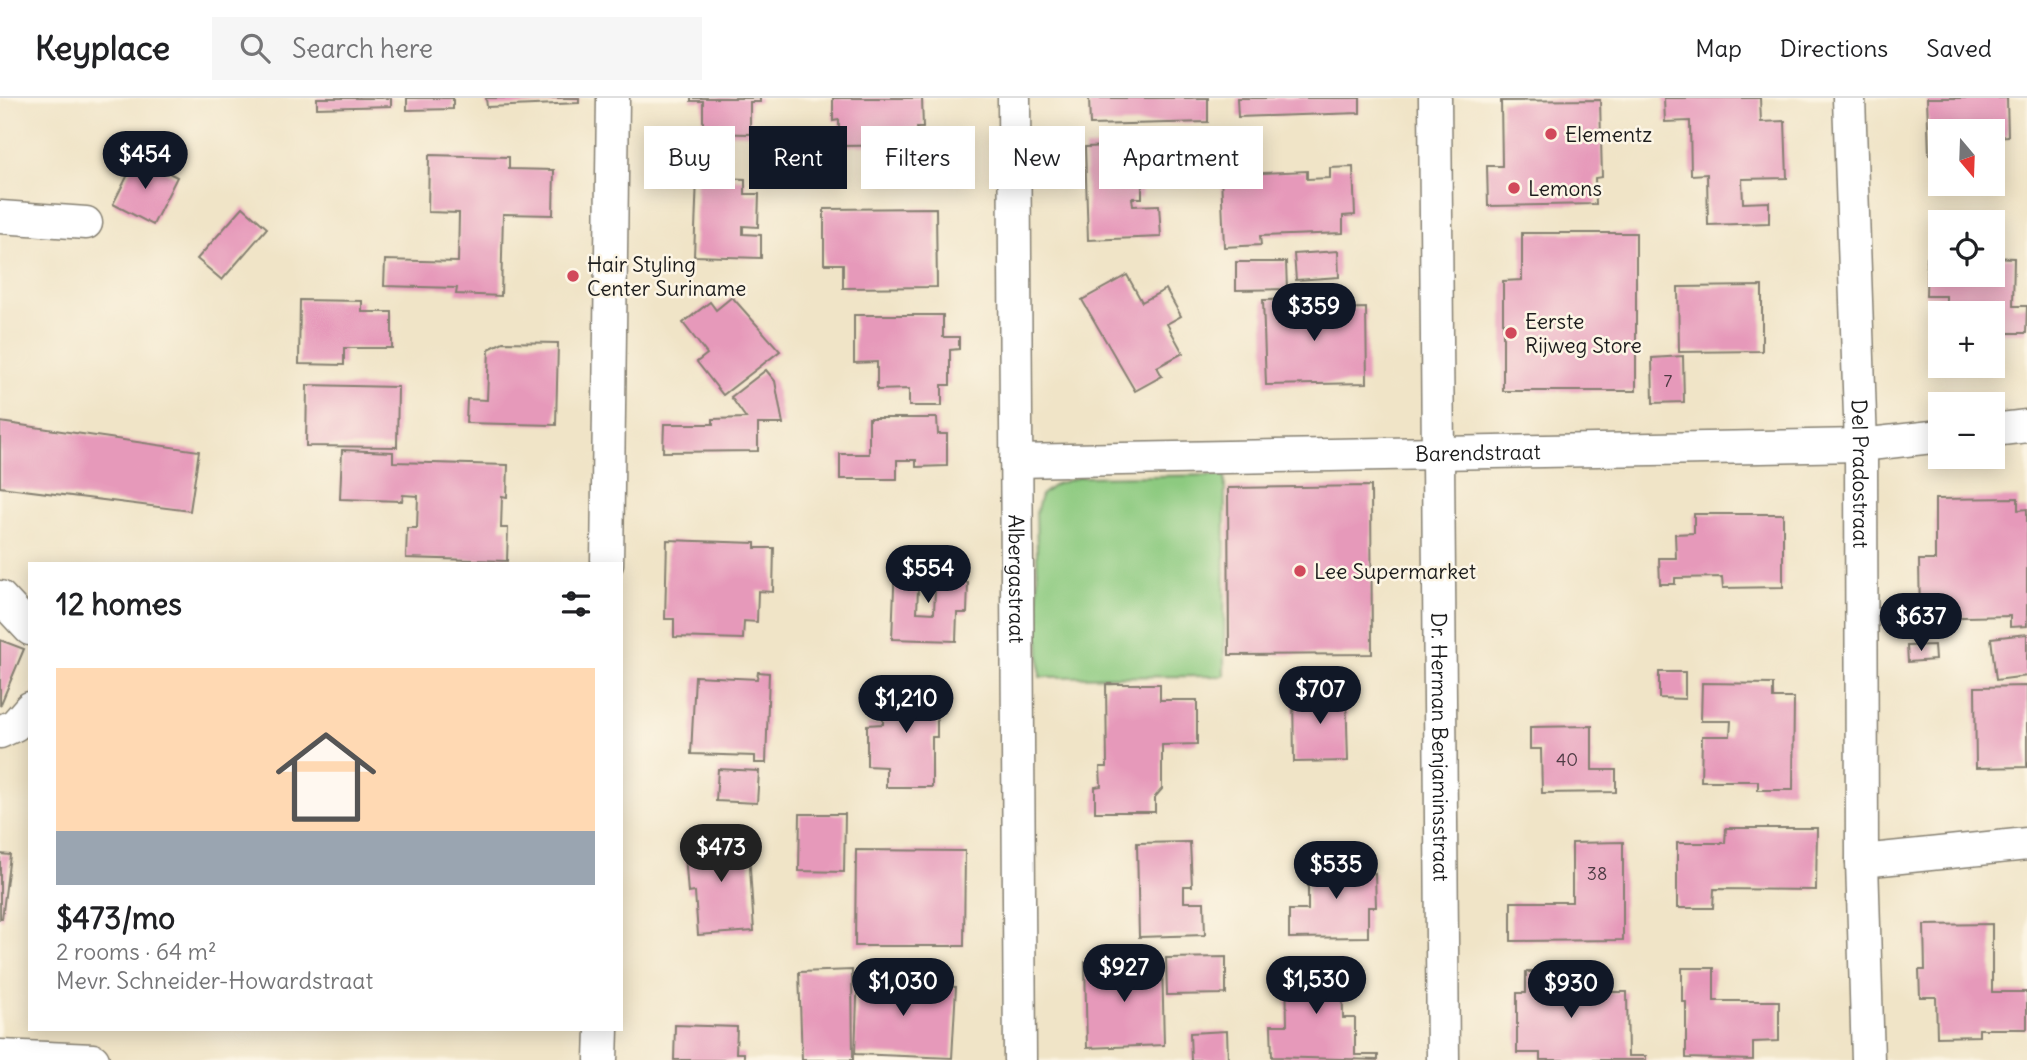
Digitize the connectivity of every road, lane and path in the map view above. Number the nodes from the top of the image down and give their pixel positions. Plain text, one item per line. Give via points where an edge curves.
1 (613, 98) edge
2 (1014, 98) edge
3 (1435, 98) edge
4 (1849, 98) edge
5 (0, 218) edge
6 (86, 223) dead end
7 (2027, 426) edge
8 (2005, 429) edge
9 (1928, 437) edge
10 (1861, 445) junction
11 (1438, 454) junction
12 (1016, 461) junction
13 (607, 562) edge
14 (0, 597) edge
15 (28, 627) edge
16 (28, 710) edge
17 (0, 732) edge
18 (2027, 844) edge
19 (1862, 861) junction
20 (602, 1031) edge
21 (0, 1056) edge
22 (93, 1060) edge
23 (601, 1060) edge
24 (1020, 1060) edge
25 (1443, 1060) edge
26 (1868, 1060) edge

1 - 13 street
2 - 12 street, Albergastraat
3 - 11 street, Dr. Herman Benjaminsstraat
4 - 10 street, Del Pradostraat
5 - 6 street
7 - 8 street
9 - 10 street, Barendstraat
10 - 11 street, Barendstraat
10 - 19 street, Del Pradostraat
11 - 12 street, Barendstraat
11 - 25 street, Dr. Herman Benjaminsstraat
12 - 24 street, Albergastraat
14 - 15 street
16 - 17 street via 15,725
18 - 19 street
19 - 26 street, Del Pradostraat
20 - 23 street
21 - 22 street

